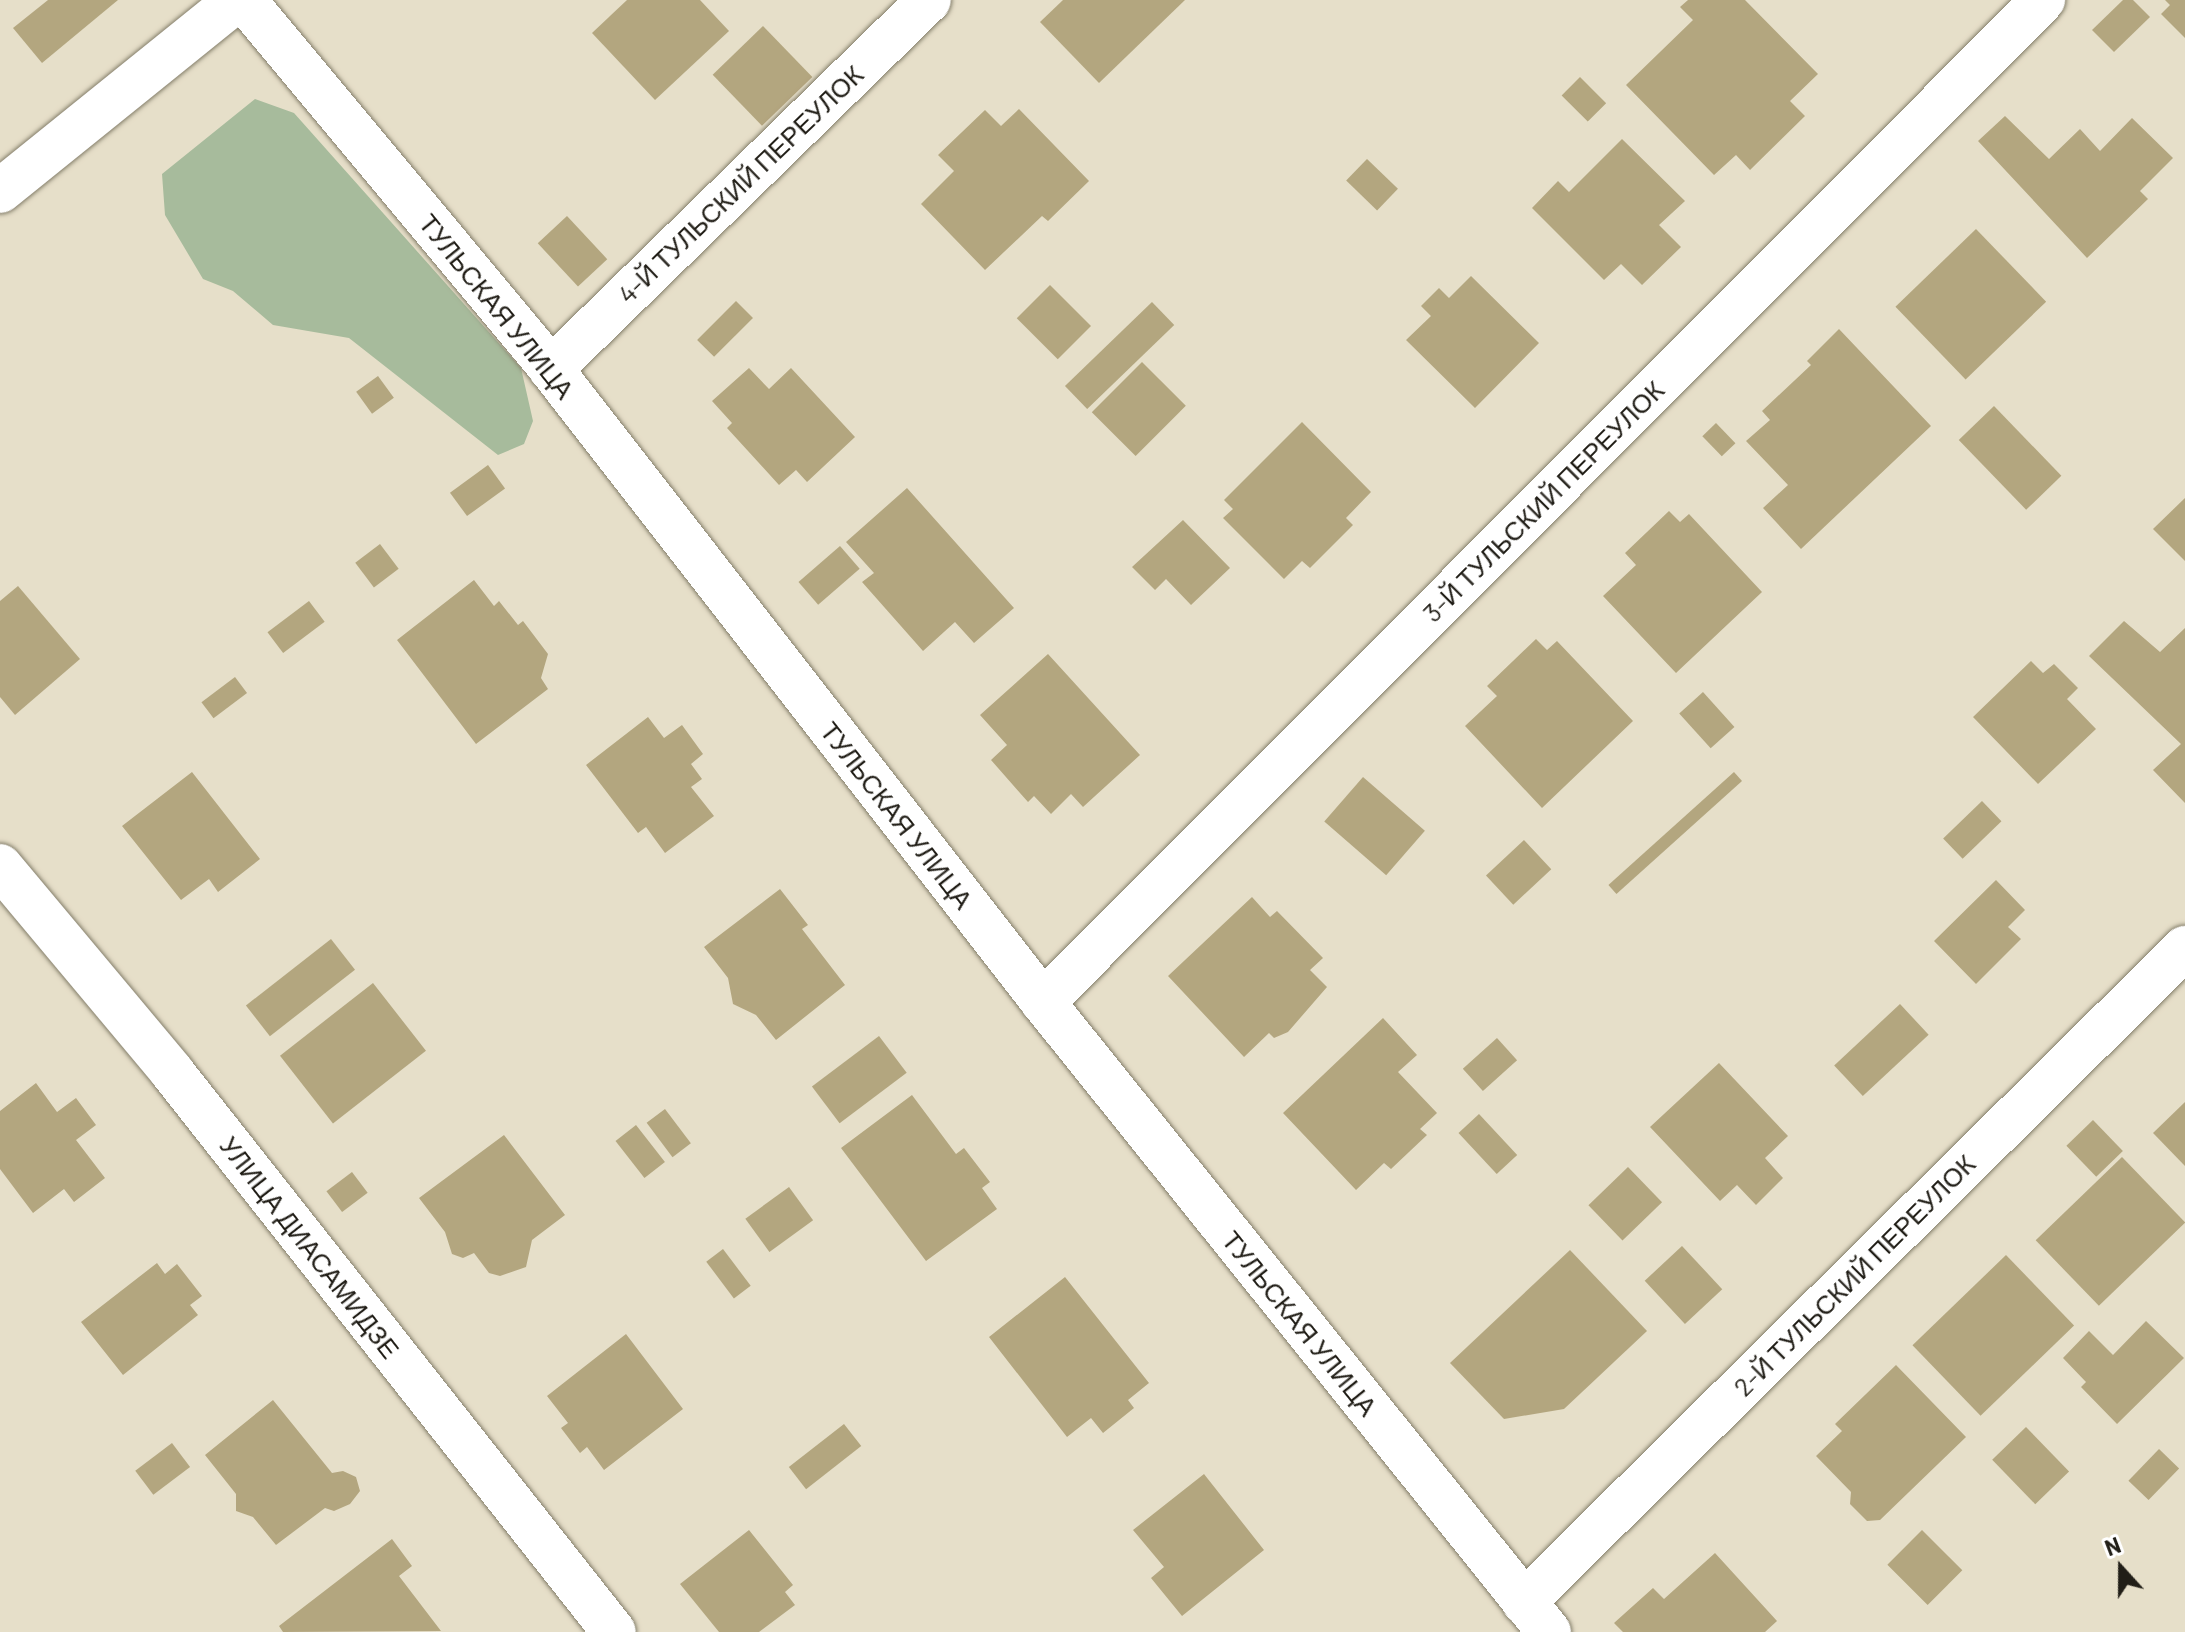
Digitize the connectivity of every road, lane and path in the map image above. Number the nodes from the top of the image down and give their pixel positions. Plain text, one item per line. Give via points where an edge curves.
1 (237, 0) edge
2 (244, 0) edge
3 (929, 0) edge
4 (2043, 0) edge
5 (0, 191) edge
6 (551, 369) junction
7 (0, 866) edge
8 (2185, 948) edge
9 (1043, 1002) junction
10 (1536, 1617) edge
11 (614, 1632) edge

1 - 5 street
2 - 6 street, ТУЛЬСКАЯ УЛИЦА
3 - 6 street, 4-Й ТУЛЬСКИЙ ПЕРЕУЛОК
4 - 9 street, 3-Й ТУЛЬСКИЙ ПЕРЕУЛОК
6 - 9 street, ТУЛЬСКАЯ УЛИЦА
7 - 11 street, УЛИЦА ДИАСАМИДЗЕ via 182,1085
8 - 10 street, 2-Й ТУЛЬСКИЙ ПЕРЕУЛОК
9 - 10 street, ТУЛЬСКАЯ УЛИЦА

